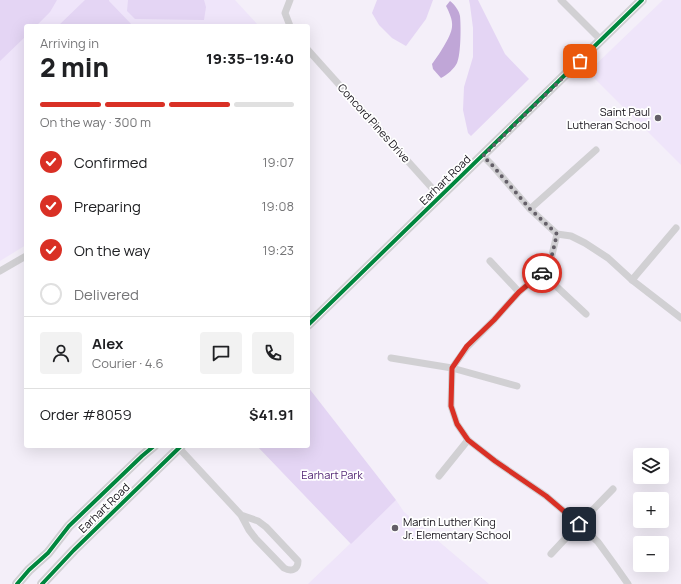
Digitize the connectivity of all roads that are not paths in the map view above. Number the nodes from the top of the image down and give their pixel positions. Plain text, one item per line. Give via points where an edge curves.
1 (290, 0) edge
2 (561, 0) edge
3 (642, 0) edge
4 (289, 24) edge
5 (601, 40) junction
6 (310, 52) edge
7 (596, 150) dead end
8 (483, 156) junction
9 (440, 197) junction
10 (530, 209) junction
11 (676, 228) dead end
12 (557, 234) junction
13 (24, 257) edge
14 (490, 261) dead end
15 (0, 271) edge
16 (542, 273) junction
17 (632, 280) junction
18 (519, 292) junction
19 (328, 304) junction
20 (586, 314) dead end
21 (310, 317) edge
22 (681, 318) edge
23 (310, 323) edge
24 (391, 358) dead end
25 (452, 368) junction
26 (517, 386) dead end
27 (468, 440) junction
28 (152, 448) edge
29 (178, 448) edge
30 (180, 448) edge
31 (440, 476) dead end
32 (613, 489) dead end
33 (241, 515) junction
34 (579, 524) junction
35 (551, 554) dead end
36 (17, 584) edge
37 (42, 584) edge
38 (628, 584) edge

1 - 4 street via 285,12
2 - 5 street
3 - 5 street, Earhart Road
5 - 8 street, Earhart Road
6 - 9 street, Concord Pines Drive
7 - 10 street
8 - 9 street, Earhart Road
8 - 10 street
9 - 19 street, Earhart Road
10 - 12 street
11 - 17 street
12 - 16 street via 551,259
12 - 17 street via 571,236 585,243 608,258
13 - 15 street
14 - 18 street
16 - 18 street
16 - 20 street
17 - 22 street
18 - 25 street via 467,346
19 - 21 street, Earhart Road
19 - 23 street, Earhart Road
24 - 25 street
25 - 26 street
25 - 27 street via 451,406 457,424
27 - 31 street
27 - 34 street via 546,496
28 - 36 street, Earhart Road via 69,526 48,553
29 - 37 street, Earhart Road
30 - 33 street
32 - 34 street
33 - 33 street via 256,539 284,568 288,571 296,568 298,561 266,527
34 - 35 street
34 - 38 street via 598,542

